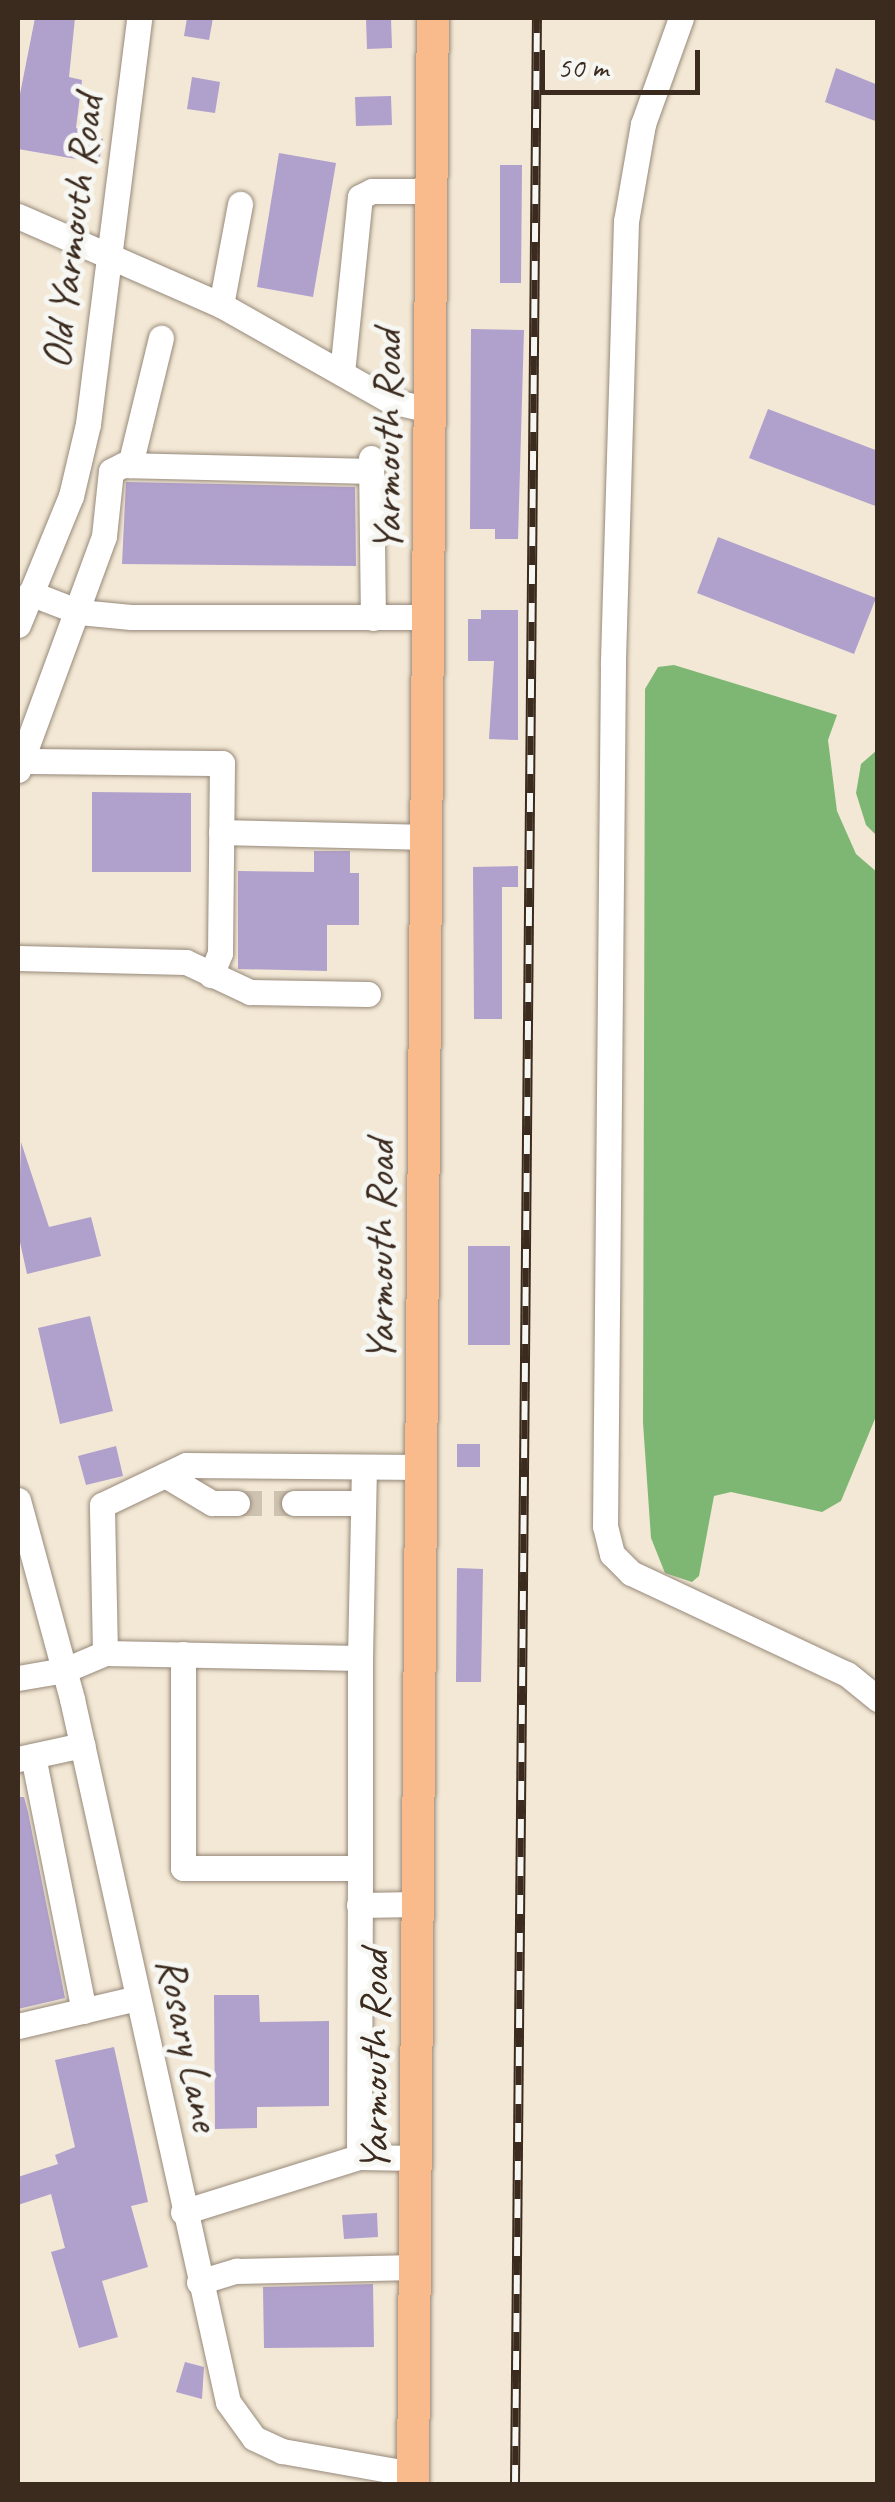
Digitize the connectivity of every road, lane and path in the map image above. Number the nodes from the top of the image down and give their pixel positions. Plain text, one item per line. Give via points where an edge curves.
1 (140, 18) edge
2 (433, 18) edge
3 (681, 18) edge
4 (432, 191) junction
5 (240, 204) dead end
6 (18, 216) edge
7 (113, 257) junction
8 (221, 304) junction
9 (160, 338) dead end
10 (342, 373) junction
11 (430, 410) junction
12 (130, 465) junction
13 (30, 593) junction
14 (79, 612) junction
15 (373, 618) junction
16 (429, 618) junction
17 (18, 625) edge
18 (20, 765) edge
19 (222, 832) junction
20 (427, 837) junction
21 (18, 958) edge
22 (210, 975) junction
23 (368, 994) dead end
24 (364, 1467) junction
25 (422, 1468) junction
26 (165, 1475) junction
27 (18, 1502) edge
28 (237, 1503) tunnel mouth
29 (363, 1503) junction
30 (294, 1504) tunnel mouth
31 (105, 1652) junction
32 (183, 1654) junction
33 (360, 1658) junction
34 (65, 1670) junction
35 (18, 1678) edge
36 (878, 1700) edge
37 (82, 1745) junction
38 (25, 1758) edge
39 (360, 1868) junction
40 (359, 1904) junction
41 (418, 1904) junction
42 (137, 1998) junction
43 (84, 2011) junction
44 (18, 2026) edge
45 (359, 2157) junction
46 (416, 2158) junction
47 (184, 2212) junction
48 (416, 2266) junction
49 (199, 2282) junction
50 (414, 2479) edge

1 - 7 street, Old Yarmouth Road
2 - 4 main road, Yarmouth Road
3 - 36 street via 644,124 626,221 613,663 604,1526 612,1554 631,1573 847,1674
4 - 10 street via 372,191 360,198
4 - 11 main road, Yarmouth Road
5 - 8 street
6 - 7 street
7 - 8 street
7 - 13 street, Old Yarmouth Road via 80,460
8 - 10 street
9 - 12 street
10 - 11 street via 392,401
11 - 16 main road, Yarmouth Road
12 - 14 street via 117,466 107,478 104,536
12 - 15 street via 371,464
13 - 14 street
13 - 17 street, Old Yarmouth Road
14 - 15 street
14 - 18 street
15 - 16 street
16 - 20 main road, Yarmouth Road
18 - 19 street via 222,763
19 - 20 street
19 - 22 street via 220,953
20 - 25 main road, Yarmouth Road
21 - 22 street via 186,962
22 - 23 street via 250,992
24 - 25 street
24 - 26 street via 186,1465
24 - 29 street
25 - 41 main road, Yarmouth Road
26 - 28 street via 212,1503
26 - 31 street via 102,1505
27 - 34 street, Rosary Lane
29 - 30 street
29 - 33 street
31 - 32 street
31 - 34 street
32 - 33 street
32 - 39 street via 183,1868
33 - 39 street
34 - 35 street
34 - 37 street, Rosary Lane
37 - 38 street
37 - 42 street, Rosary Lane
38 - 43 street
39 - 40 street
40 - 41 street
40 - 45 street
41 - 46 main road, Yarmouth Road
42 - 43 street
42 - 47 street, Rosary Lane
43 - 44 street
45 - 46 street
45 - 47 street
46 - 48 main road, Yarmouth Road
47 - 49 street, Rosary Lane
48 - 49 street via 236,2271
48 - 50 main road, Yarmouth Road
49 - 50 street, Rosary Lane via 228,2402 254,2438

